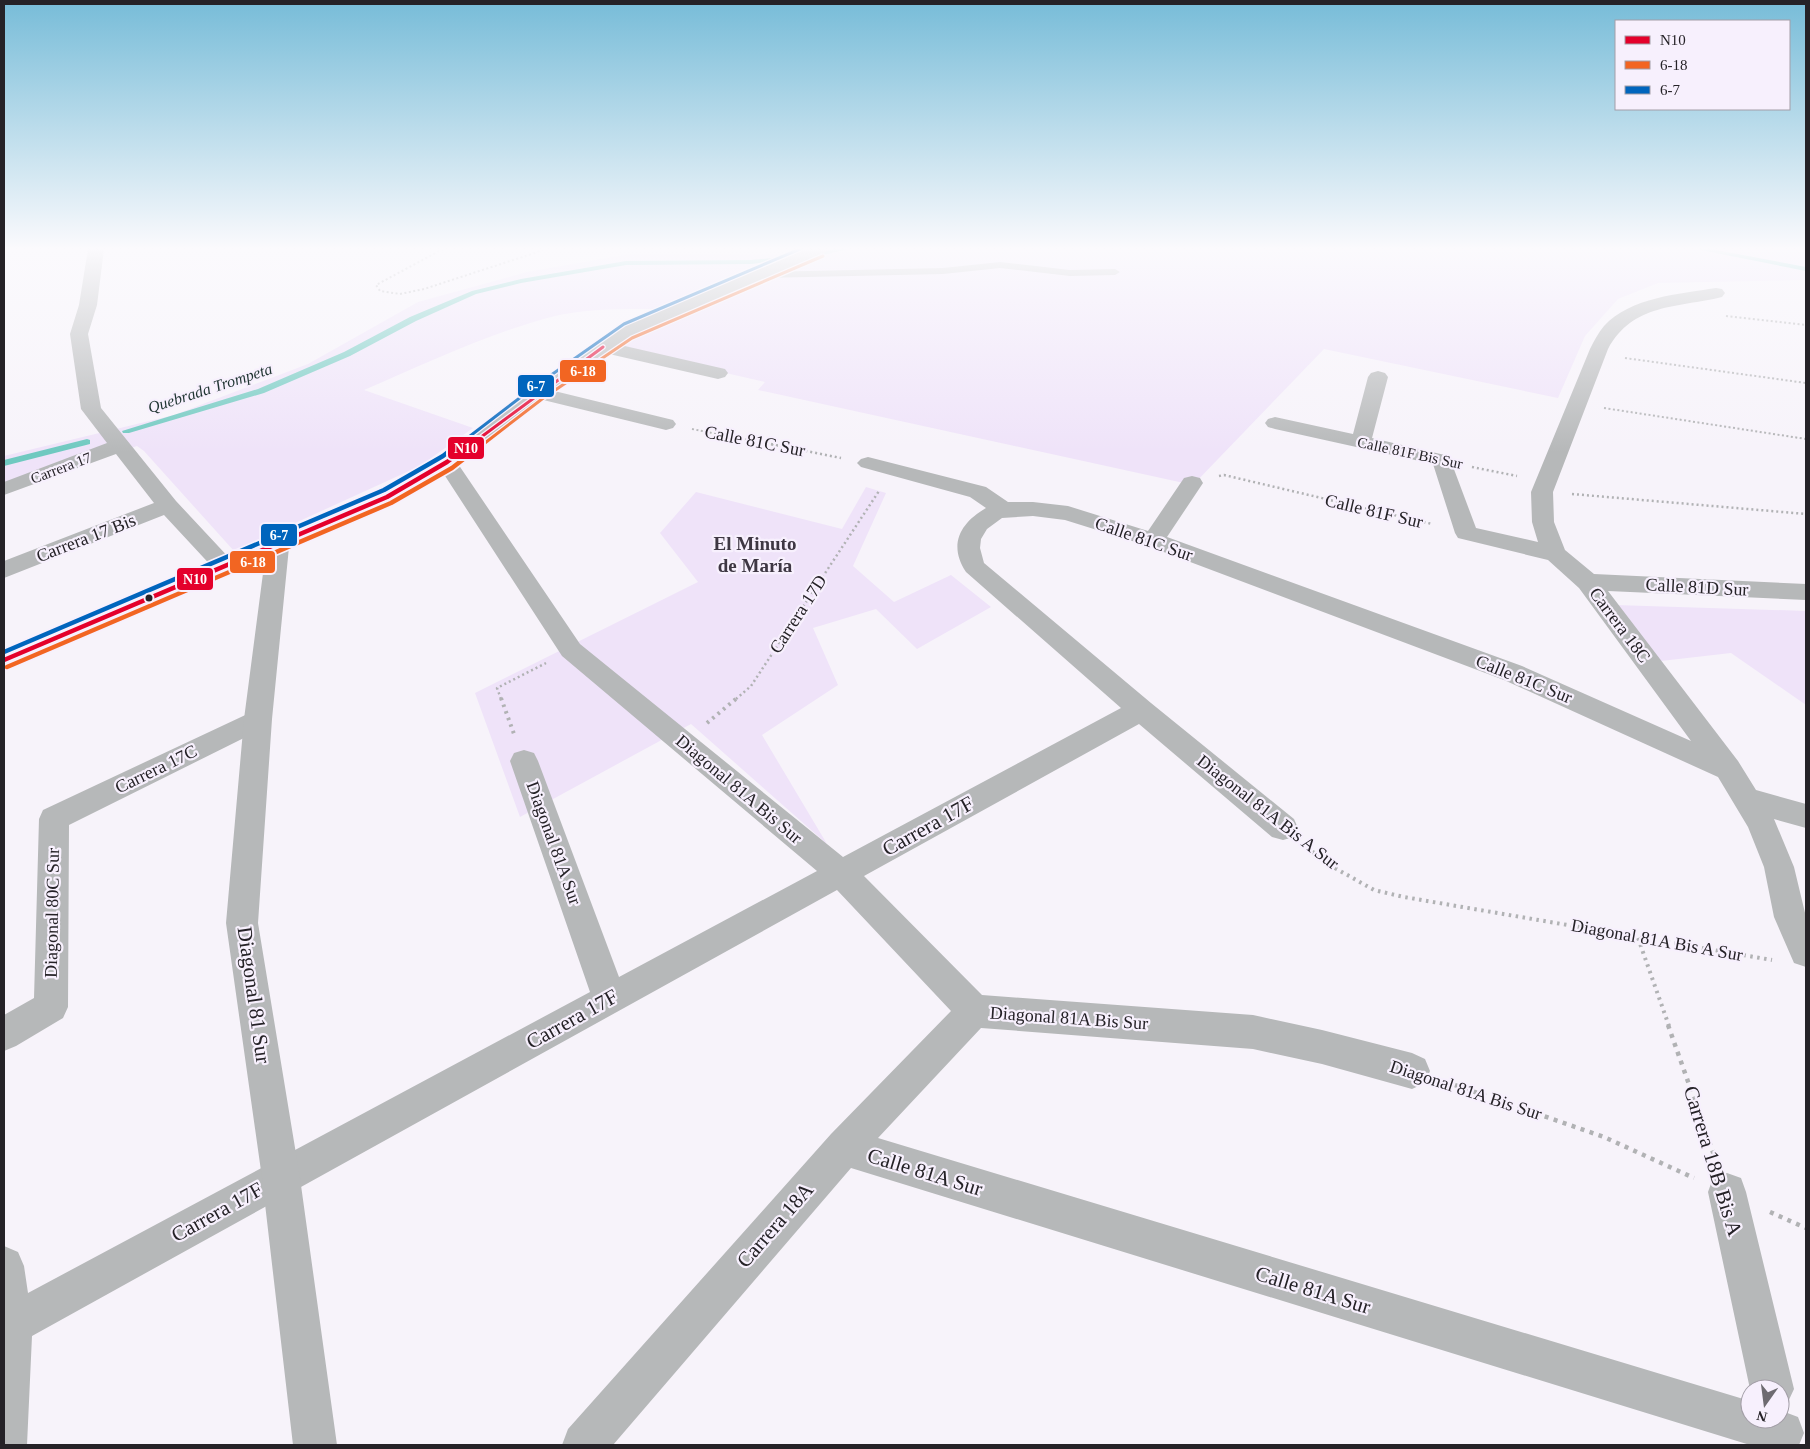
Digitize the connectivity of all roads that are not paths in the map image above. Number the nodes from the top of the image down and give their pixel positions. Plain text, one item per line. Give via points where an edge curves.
1 (84, 317) edge
2 (662, 317) edge
3 (1631, 317) edge
4 (602, 347) junction
5 (718, 373) dead end
6 (1378, 377) dead end
7 (538, 393) junction
8 (1275, 423) dead end
9 (666, 424) road end
10 (1361, 442) junction
11 (119, 446) junction
12 (447, 462) junction
13 (868, 463) road end
14 (1192, 483) road end
15 (4, 489) edge
16 (168, 506) junction
17 (1003, 509) junction
18 (1153, 540) junction
19 (278, 544) junction
20 (1556, 554) junction
21 (224, 566) junction
22 (4, 570) edge
23 (1588, 582) junction
24 (1806, 592) edge
25 (4, 660) edge
26 (1141, 710) junction
27 (258, 719) junction
28 (524, 761) road end
29 (1728, 769) junction
30 (1746, 799) junction
31 (1806, 816) edge
32 (54, 819) joint
33 (1283, 828) road end
34 (841, 873) junction
35 (1806, 952) edge
36 (610, 999) junction
37 (974, 1011) junction
38 (4, 1034) edge
39 (1412, 1071) road end
40 (844, 1147) junction
41 (281, 1178) junction
42 (1726, 1192) road end
43 (4, 1266) edge
44 (7, 1326) edge
45 (1770, 1379) edge
46 (1782, 1432) edge
47 (4, 1445) edge
48 (315, 1445) edge
49 (584, 1445) edge

1 - 11 street via 79,334 91,409
2 - 4 street
3 - 20 street, Carrera 18C via 1611,328 1544,487 1543,522
4 - 5 street
4 - 7 street
6 - 10 street
7 - 9 street
7 - 12 street
8 - 10 street, Calle 81F Bis Sur
10 - 20 street, Calle 81F Bis Sur via 1442,460 1466,533
11 - 15 street, Carrera 17
11 - 16 street
12 - 19 street via 387,497
12 - 34 street, Diagonal 81A Bis Sur via 571,650
13 - 17 street via 978,492
14 - 18 street
16 - 21 street
16 - 22 street, Carrera 17 Bis
17 - 18 street, Calle 81C Sur via 1068,513
17 - 26 street, Diagonal 81A Bis A Sur via 980,521 970,538 970,560 980,574
18 - 29 street, Calle 81C Sur via 1513,673
19 - 21 street
19 - 27 street, Diagonal 81 Sur
20 - 23 street, Carrera 18C
21 - 25 street
23 - 24 street, Calle 81D Sur
23 - 29 street, Carrera 18C
26 - 33 street, Diagonal 81A Bis A Sur
26 - 34 street, Carrera 17F
27 - 32 street, Carrera 17C
27 - 41 street, Diagonal 81 Sur via 242,923
28 - 36 street, Diagonal 81A Sur
29 - 30 street, Carrera 18C
30 - 31 street
30 - 35 street, Carrera 18C via 1761,822 1779,868 1790,917
32 - 38 street, Diagonal 80C Sur via 52,1007
34 - 36 street, Carrera 17F
34 - 37 street, Diagonal 81A Bis Sur
36 - 41 street, Carrera 17F
37 - 39 street, Diagonal 81A Bis Sur via 1253,1032
37 - 40 street, Carrera 18A
40 - 46 street, Calle 81A Sur
40 - 49 street, Carrera 18A
41 - 44 street, Carrera 17F
41 - 48 street, Diagonal 81 Sur
42 - 45 street, Carrera 18B Bis A
43 - 44 street
44 - 47 street

